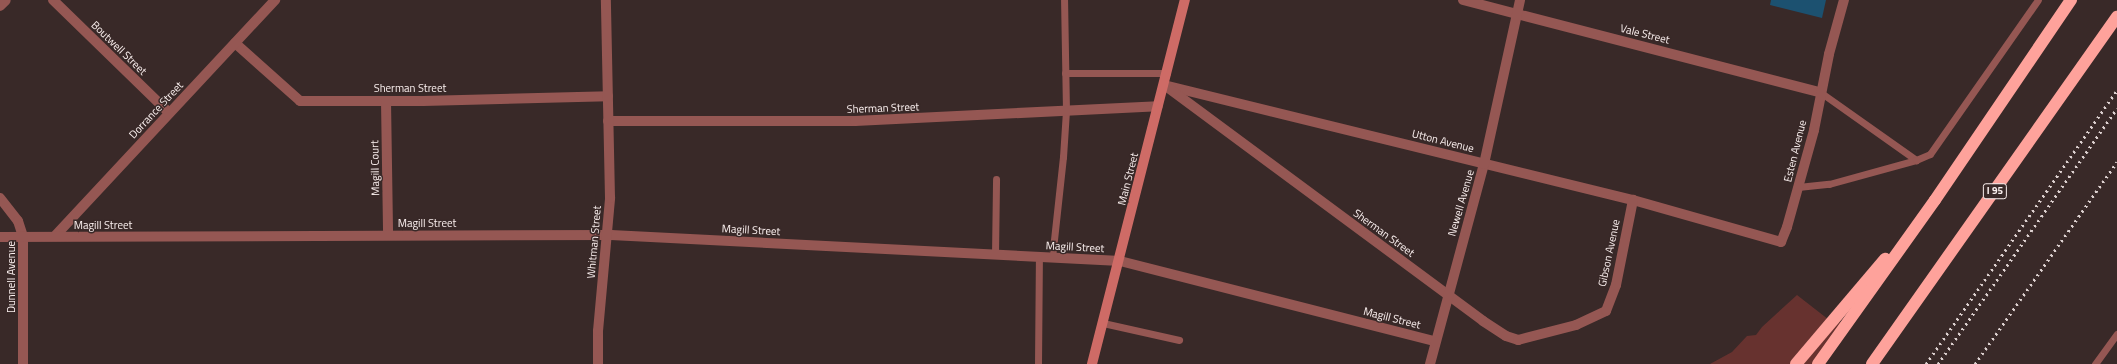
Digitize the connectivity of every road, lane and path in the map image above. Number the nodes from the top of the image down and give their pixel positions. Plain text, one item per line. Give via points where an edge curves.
1 (6, 0) edge
2 (53, 0) edge
3 (275, 0) edge
4 (606, 0) edge
5 (1064, 0) edge
6 (1185, 0) edge
7 (1463, 0) edge
8 (1520, 0) edge
9 (1844, 0) edge
10 (2038, 0) edge
11 (2071, 0) edge
12 (0, 6) edge
13 (1516, 14) junction
14 (2117, 17) edge
15 (235, 42) junction
16 (1065, 73) junction
17 (1167, 73) junction
18 (1164, 85) junction
19 (1820, 92) junction
20 (608, 96) junction
21 (386, 101) junction
22 (1158, 106) junction
23 (1066, 111) junction
24 (169, 114) junction
25 (608, 121) junction
26 (1916, 160) junction
27 (1484, 164) junction
28 (996, 179) dead end
29 (1798, 187) junction
30 (0, 198) edge
31 (1632, 200) junction
32 (1935, 200) junction
33 (1716, 223) joint
34 (388, 235) junction
35 (606, 235) junction
36 (22, 236) junction
37 (56, 236) junction
38 (0, 237) edge
39 (995, 255) junction
40 (1039, 257) junction
41 (1052, 258) junction
42 (1120, 261) junction
43 (1448, 295) junction
44 (1606, 311) joint
45 (1103, 323) junction
46 (2117, 334) edge
47 (1179, 340) dead end
48 (1435, 341) junction
49 (23, 364) edge
50 (598, 364) edge
51 (1038, 364) edge
52 (1092, 364) edge
53 (1430, 364) edge
54 (1796, 364) edge
55 (1818, 364) edge
56 (1872, 364) edge
57 (2095, 364) edge

1 - 12 street
2 - 24 street, Boutwell Street
3 - 15 street, Dorrance Street
4 - 20 street
5 - 16 lane
6 - 17 main road, Main Street
7 - 13 street, Vale Street
8 - 13 street, Newell Avenue
9 - 19 street, Esten Avenue
10 - 26 lane via 1930,154
11 - 32 highway
13 - 19 street, Vale Street
13 - 27 street, Newell Avenue
14 - 56 highway, I 95
15 - 21 street, Sherman Street via 300,101
15 - 24 street, Dorrance Street
16 - 17 lane
16 - 23 lane
17 - 18 main road, Main Street
18 - 22 main road, Main Street
18 - 27 street, Utton Avenue
18 - 43 street, Sherman Street
19 - 26 lane
19 - 29 street, Esten Avenue via 1814,130
20 - 21 street, Sherman Street
20 - 25 street, Whitman Street
21 - 34 street, Magill Court
22 - 23 street, Sherman Street
22 - 42 main road, Main Street
23 - 25 street, Sherman Street via 855,121
23 - 41 lane
24 - 37 street, Dorrance Street
25 - 35 street, Whitman Street via 610,198
26 - 29 lane via 1829,184
27 - 31 street, Utton Avenue
27 - 43 street, Newell Avenue
28 - 39 lane
29 - 33 street, Esten Avenue via 1781,242
30 - 36 street, Dunnell Avenue via 18,221
31 - 33 street, Utton Avenue
31 - 44 street, Gibson Avenue via 1616,285
32 - 54 highway
32 - 55 highway
34 - 35 street, Magill Street
34 - 37 street, Magill Street
35 - 39 street, Magill Street
35 - 50 street, Whitman Street via 598,331
36 - 37 street, Magill Street
36 - 38 street
36 - 49 street, Dunnell Avenue
39 - 40 street, Magill Street
40 - 41 street, Magill Street
40 - 51 lane
41 - 42 street, Magill Street
42 - 45 main road, Main Street
42 - 48 street, Magill Street
43 - 44 street, Sherman Street via 1506,336 1518,340 1576,325
43 - 48 street, Newell Avenue
45 - 47 lane
45 - 52 main road, Main Street
46 - 57 lane
48 - 53 street, Newell Avenue

